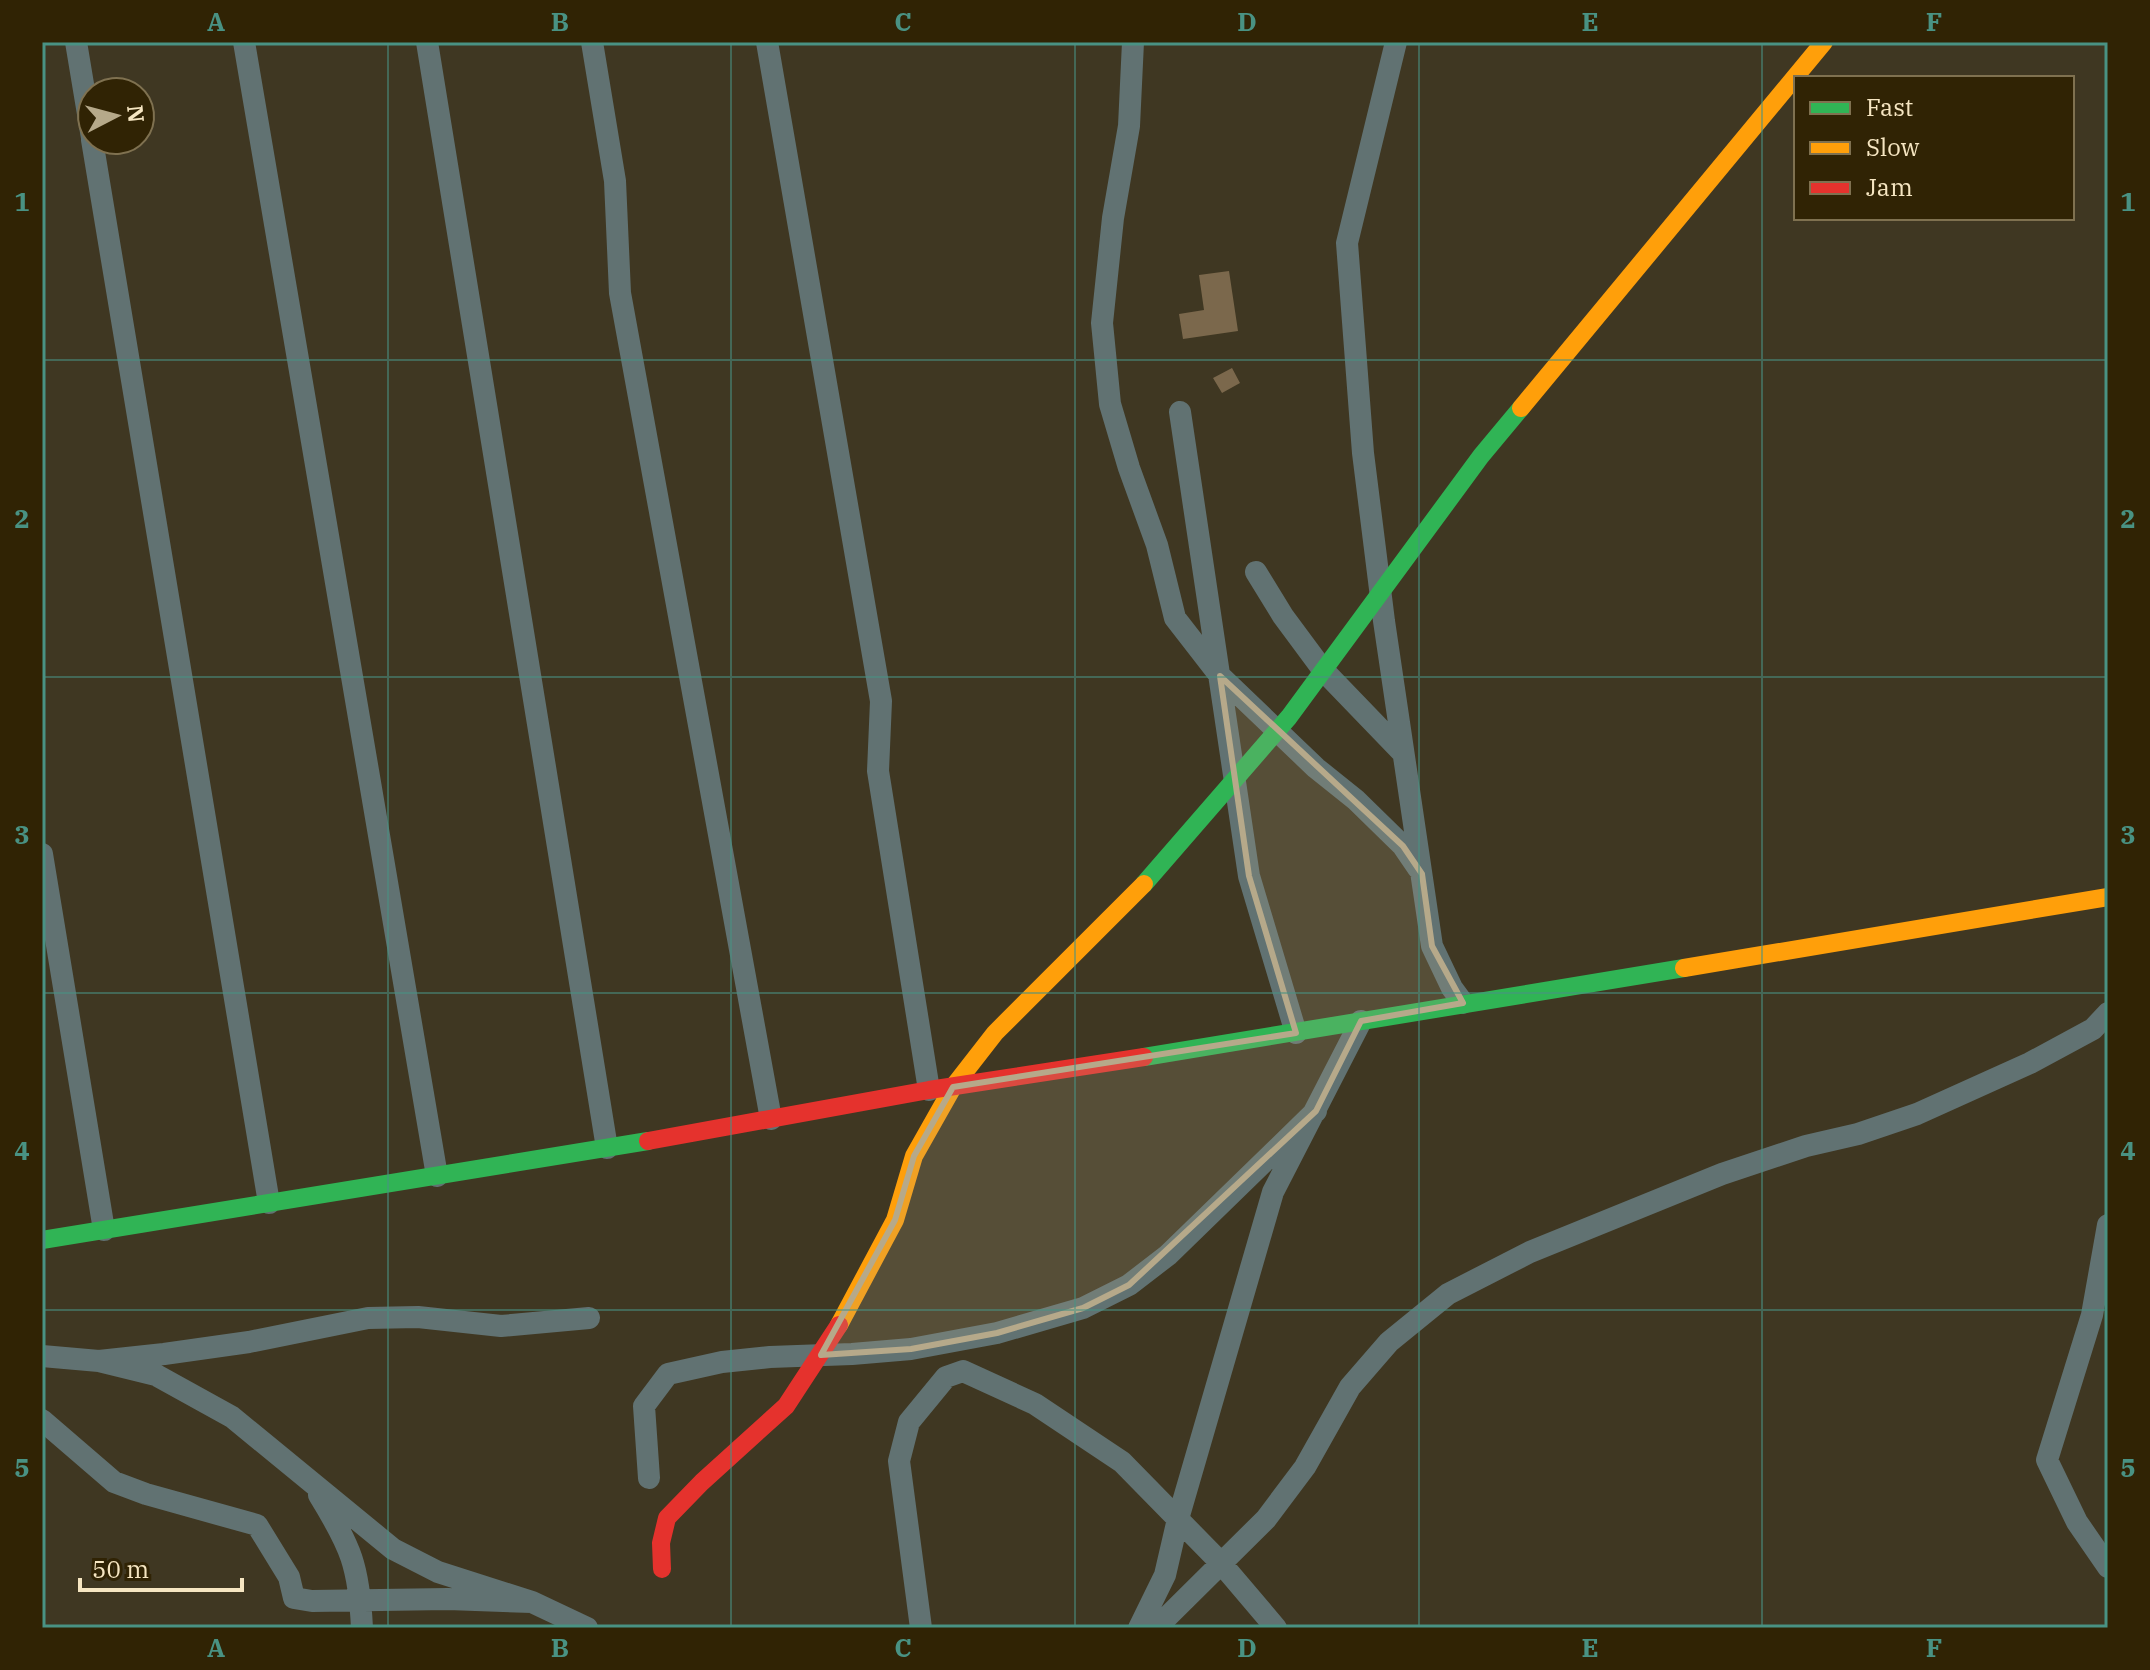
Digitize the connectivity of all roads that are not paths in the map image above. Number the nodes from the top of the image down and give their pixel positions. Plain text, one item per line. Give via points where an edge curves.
1 (76, 42) edge
2 (244, 42) edge
3 (427, 42) edge
4 (592, 42) edge
5 (767, 42) edge
6 (1133, 42) edge
7 (1396, 42) edge
8 (1824, 42) edge
9 (82, 76) edge
10 (1796, 76) edge
11 (1794, 78) edge
12 (95, 156) edge
13 (1180, 412) dead end
14 (1256, 572) dead end
15 (1382, 591) junction
16 (1323, 670) junction
17 (1220, 676) junction
18 (1276, 732) junction
19 (1403, 753) junction
20 (1235, 779) junction
21 (42, 854) edge
22 (1422, 874) junction
23 (2108, 897) edge
24 (1463, 1003) junction
25 (2108, 1013) edge
26 (1361, 1021) junction
27 (1296, 1033) junction
28 (953, 1087) junction
29 (929, 1090) junction
30 (1316, 1111) junction
31 (771, 1119) junction
32 (607, 1148) junction
33 (437, 1176) junction
34 (269, 1203) junction
35 (2108, 1225) edge
36 (104, 1230) junction
37 (42, 1240) edge
38 (589, 1318) dead end
39 (821, 1355) junction
40 (42, 1356) edge
41 (99, 1361) junction
42 (42, 1420) edge
43 (649, 1478) dead end
44 (310, 1481) junction
45 (1178, 1519) junction
46 (1220, 1562) junction
47 (2108, 1567) edge
48 (662, 1569) dead end
49 (361, 1601) junction
50 (532, 1602) junction
51 (362, 1628) edge
52 (587, 1628) edge
53 (921, 1628) edge
54 (1139, 1628) edge
55 (1156, 1628) edge
56 (1276, 1628) edge

1 - 9 street
2 - 33 street
3 - 32 street
4 - 31 street via 615,181 620,293
5 - 29 street via 881,701 878,771
6 - 17 street via 1129,126 1102,323 1110,404 1175,618
7 - 15 street via 1347,243 1363,453
8 - 10 street
11 - 15 street via 1481,456
12 - 34 street
13 - 17 street
14 - 16 street
15 - 16 street
15 - 19 street
16 - 18 street
16 - 19 street
17 - 18 street
17 - 20 street
18 - 20 street
18 - 22 street via 1356,800 1403,846
19 - 22 street
20 - 27 street via 1249,876
20 - 28 street via 1126,905 995,1033
21 - 36 street
22 - 24 street via 1432,946
23 - 24 street
24 - 26 street
25 - 46 street via 2093,1029 2030,1063 1917,1114 1722,1174 1530,1252 1448,1294 1389,1342 1350,1387 1266,1519
26 - 27 street
26 - 30 street
27 - 28 street
28 - 29 street
28 - 39 street via 914,1156 895,1220
29 - 31 street
30 - 39 street via 1168,1255 1129,1285 1083,1308 997,1333 911,1349
30 - 45 street via 1273,1192
31 - 32 street
32 - 33 street
33 - 34 street
34 - 36 street
35 - 47 street via 2092,1315 2047,1460 2077,1522
36 - 37 street
38 - 41 street via 501,1326 418,1317 368,1318 249,1342
39 - 43 street via 722,1362 668,1374 644,1406
39 - 48 street via 786,1406 667,1518
40 - 41 street
41 - 44 street via 156,1375 232,1417
42 - 49 street via 114,1482 257,1525 289,1577 294,1598
44 - 49 street via 343,1534
44 - 50 street via 393,1549 438,1572
45 - 46 street
45 - 53 street via 1122,1462 1035,1404 963,1371 946,1377 909,1422 899,1461
45 - 54 street via 1165,1575
46 - 55 street
46 - 56 street
49 - 50 street
49 - 51 street
50 - 52 street

